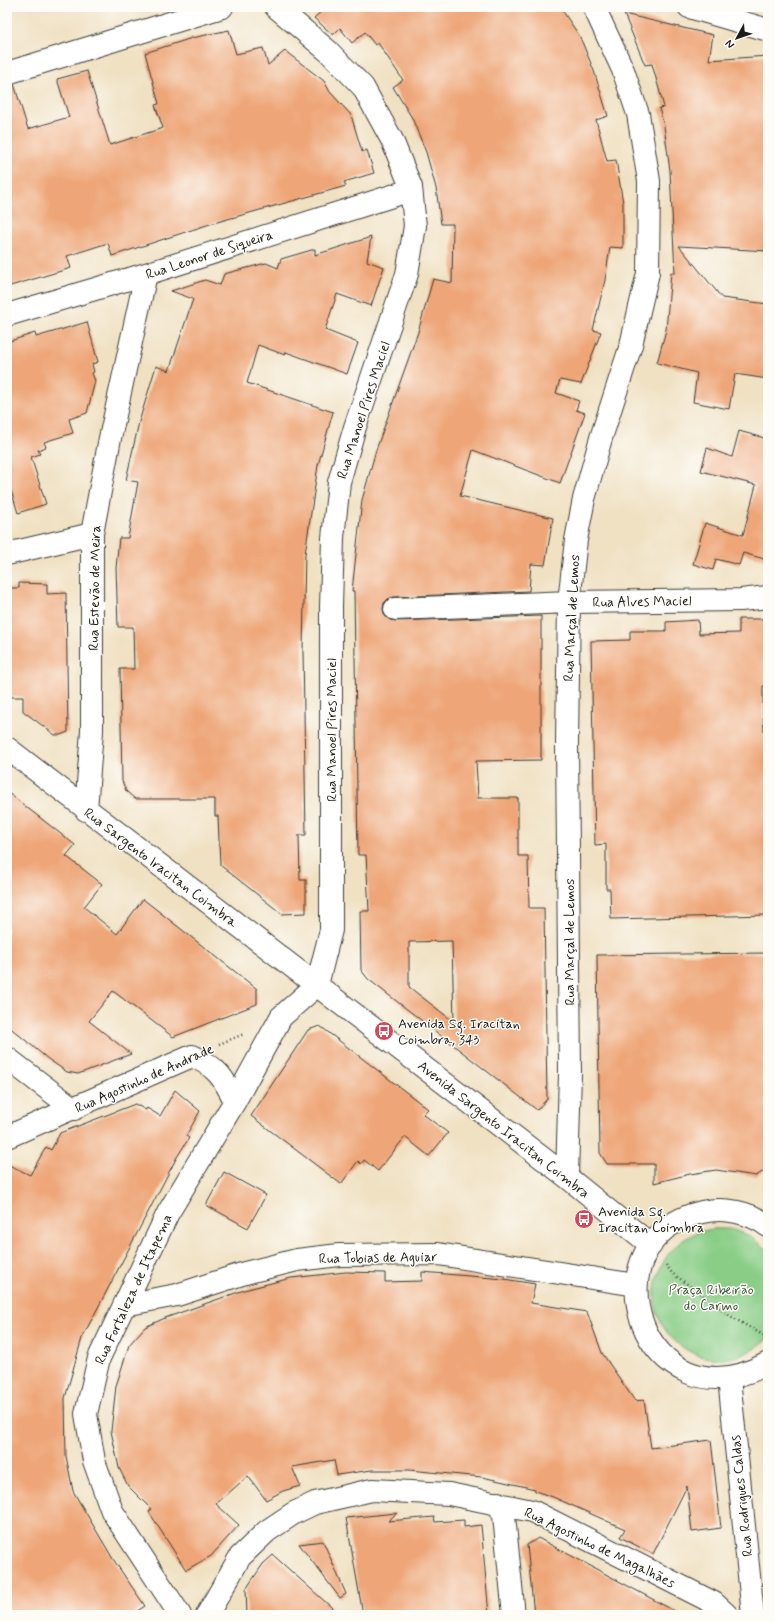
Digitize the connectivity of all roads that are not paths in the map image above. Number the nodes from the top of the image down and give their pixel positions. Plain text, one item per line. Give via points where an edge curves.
1 (222, 7) edge
2 (276, 7) edge
3 (594, 7) edge
4 (689, 7) edge
5 (768, 30) edge
6 (7, 72) edge
7 (411, 190) junction
8 (146, 274) junction
9 (7, 315) edge
10 (92, 534) junction
11 (7, 554) edge
12 (768, 597) edge
13 (569, 602) junction
14 (395, 610) dead end
15 (7, 748) edge
16 (86, 810) junction
17 (316, 985) junction
18 (7, 1058) edge
19 (235, 1101) junction
20 (74, 1109) junction
21 (7, 1137) edge
22 (567, 1177) junction
23 (768, 1226) edge
24 (651, 1245) junction
25 (636, 1284) junction
26 (124, 1305) junction
27 (768, 1363) edge
28 (729, 1378) junction
29 (498, 1503) junction
30 (180, 1615) edge
31 (207, 1615) edge
32 (514, 1615) edge
33 (727, 1615) edge
34 (753, 1615) edge

1 - 6 street
2 - 7 street, Rua Manoel Pires Maciel via 328,51 363,87 392,140
3 - 13 street, Rua Marçal de Lemos via 623,70 638,114 649,182 648,273 631,346 584,500 576,540
4 - 5 street
7 - 8 street, Rua Leonor de Siqueira
7 - 17 street, Rua Manoel Pires Maciel via 414,226 407,274 355,427 337,503 331,606 331,930
8 - 9 street, Rua Leonor de Siqueira
8 - 10 street, Rua Estevão de Meira
10 - 11 street
10 - 16 street, Rua Estevão de Meira via 92,731
12 - 13 street, Rua Alves Maciel via 741,600
13 - 14 street, Rua Alves Maciel
13 - 22 street, Rua Marçal de Lemos via 567,750 570,1073
15 - 16 street, Rua Sargento Iracitan Coimbra
16 - 17 street, Rua Sargento Iracitan Coimbra
17 - 19 street, Rua Fortaleza de Itapema via 281,1017
17 - 22 street, Avenida Sargento Iracitan Coimbra
18 - 20 street
19 - 20 street, Rua Agostinho de Andrade via 226,1081 215,1068 192,1056
19 - 26 street, Rua Fortaleza de Itapema via 168,1213
20 - 21 street, Rua Agostinho de Andrade
22 - 24 street, Avenida Sargento Iracitan Coimbra
23 - 24 street via 738,1212 713,1210 689,1215 668,1227
24 - 25 street via 641,1264
25 - 26 street, Rua Tobias de Aguiar via 438,1254 339,1255 296,1260 177,1295
25 - 28 street via 636,1306 642,1327 653,1345 668,1360 687,1372
26 - 30 street, Rua Fortaleza de Itapema via 99,1358 86,1414 94,1461 112,1511
27 - 28 street via 750,1373
28 - 34 street, Rua Rodrigues Caldas
29 - 31 street, Rua Agostinho de Magalhães via 449,1494 372,1490 315,1504 294,1513 267,1532 240,1557
29 - 32 street via 504,1516
29 - 33 street, Rua Agostinho de Magalhães via 532,1510 714,1603

